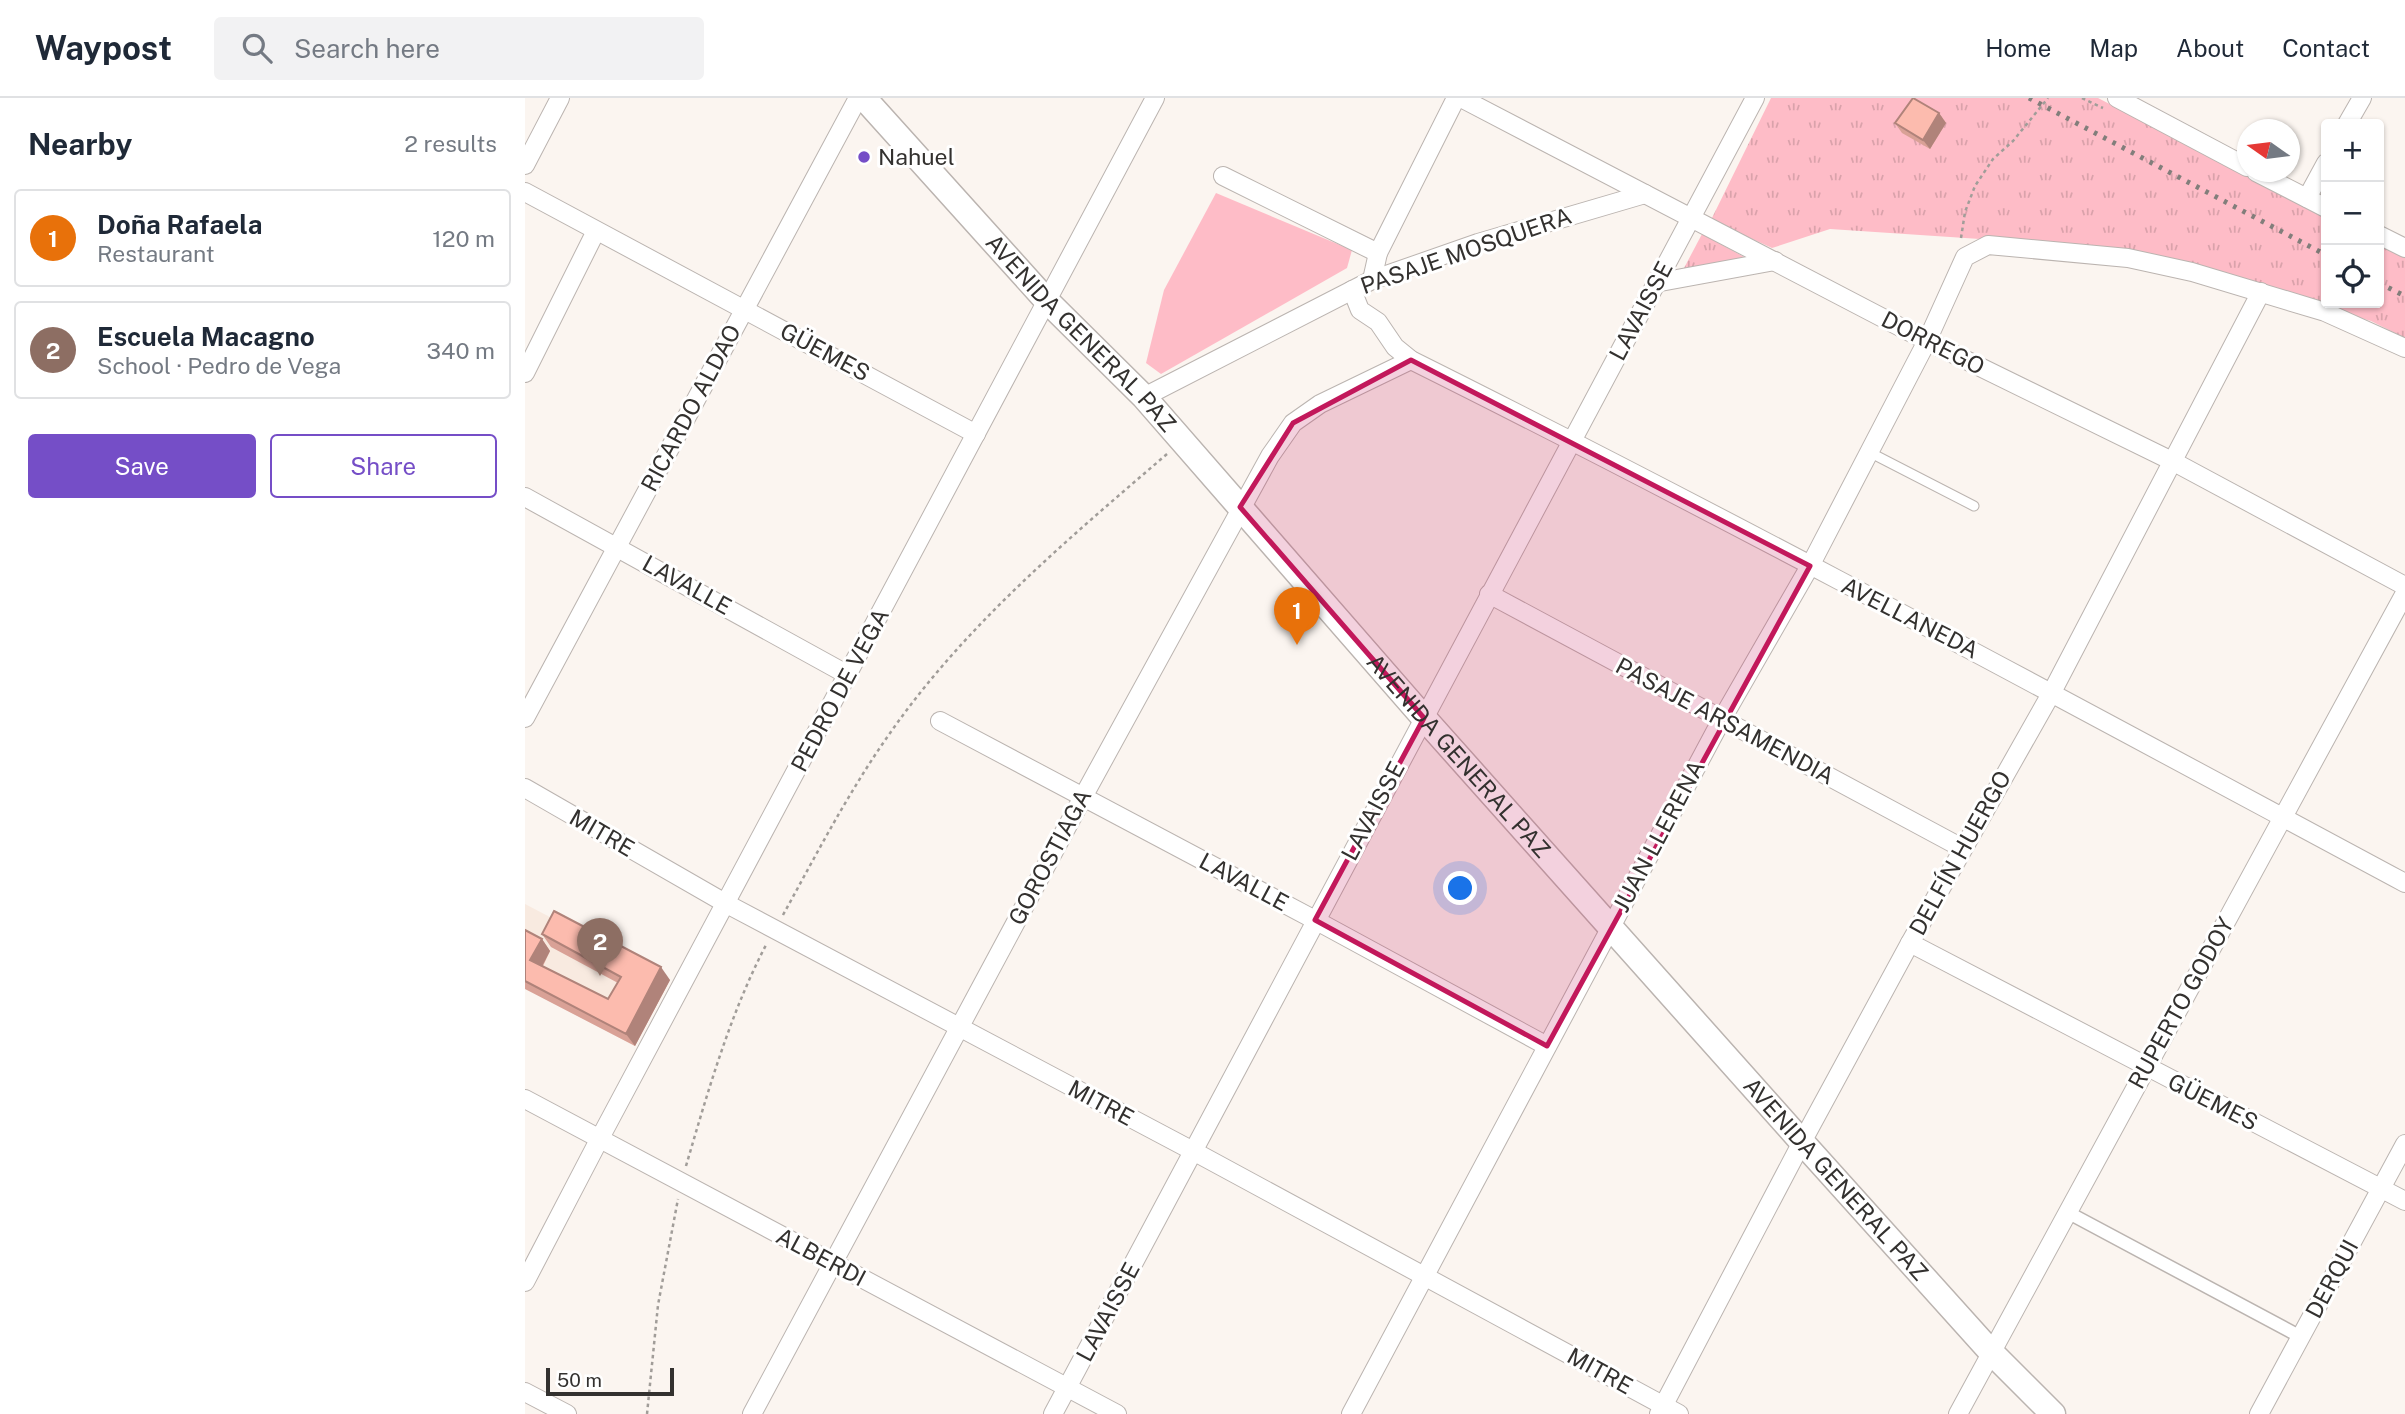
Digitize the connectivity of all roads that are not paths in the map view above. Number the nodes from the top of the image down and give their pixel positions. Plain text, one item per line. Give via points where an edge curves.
1 (560, 98) edge
2 (858, 98) edge
3 (864, 98) edge
4 (1154, 98) edge
5 (1458, 98) edge
6 (1755, 98) edge
7 (2117, 98) edge
8 (2362, 98) edge
9 (2350, 119) edge
10 (2237, 161) edge
11 (525, 165) edge
12 (2321, 172) edge
13 (1223, 176) dead end
14 (2276, 182) edge
15 (525, 192) edge
16 (1645, 194) junction
17 (2307, 198) junction
18 (2321, 205) edge
19 (1691, 217) junction
20 (596, 231) junction
21 (2384, 237) edge
22 (2405, 248) edge
23 (1378, 253) junction
24 (1775, 261) junction
25 (1372, 280) junction
26 (1655, 283) junction
27 (1352, 290) junction
28 (2261, 292) junction
29 (1047, 300) junction
30 (744, 309) junction
31 (1927, 341) junction
32 (2405, 348) edge
33 (1411, 360) junction
34 (525, 373) edge
35 (1144, 397) junction
36 (976, 434) junction
37 (1571, 440) junction
38 (1869, 452) junction
39 (2174, 462) junction
40 (525, 498) edge
41 (1973, 506) dead end
42 (1241, 507) junction
43 (616, 546) junction
44 (1810, 566) junction
45 (2405, 586) edge
46 (2405, 593) edge
47 (1489, 594) junction
48 (848, 675) junction
49 (2052, 692) junction
50 (525, 718) edge
51 (1424, 718) junction
52 (1722, 719) junction
53 (940, 721) dead end
54 (525, 788) edge
55 (1083, 797) junction
56 (2283, 817) junction
57 (1962, 848) junction
58 (2405, 883) edge
59 (725, 903) junction
60 (1315, 920) junction
61 (1610, 927) junction
62 (1910, 943) junction
63 (958, 1028) junction
64 (1547, 1046) junction
65 (2146, 1067) junction
66 (525, 1099) edge
67 (600, 1138) junction
68 (1802, 1142) junction
69 (2405, 1144) edge
70 (1193, 1152) junction
71 (2381, 1188) junction
72 (2405, 1201) edge
73 (2067, 1212) junction
74 (832, 1263) junction
75 (1425, 1276) junction
76 (525, 1282) edge
77 (2301, 1337) junction
78 (1991, 1352) junction
79 (1068, 1388) junction
80 (525, 1392) edge
81 (1667, 1411) edge
82 (567, 1414) edge
83 (752, 1414) edge
84 (1053, 1414) edge
85 (1117, 1414) edge
86 (1351, 1414) edge
87 (1958, 1414) edge
88 (2053, 1414) edge
89 (2259, 1414) edge

1 - 11 street
2 - 30 street, RICARDO ALDAO
3 - 29 main road, AVENIDA GENERAL PAZ
4 - 29 street, PEDRO DE VEGA
5 - 16 street, DORREGO
5 - 23 street
6 - 19 street, LAVAISSE
7 - 10 street
8 - 9 street
12 - 17 street
13 - 23 street
14 - 17 street
15 - 20 street, GÜEMES
16 - 19 street, DORREGO
16 - 25 street, PASAJE MOSQUERA
17 - 18 street
19 - 24 street, DORREGO
19 - 26 street, LAVAISSE
20 - 30 street, GÜEMES
20 - 34 street
21 - 22 street
23 - 25 street
24 - 26 street
24 - 31 street, DORREGO
25 - 27 street, PASAJE MOSQUERA
26 - 37 street, LAVAISSE
27 - 33 street, AVELLANEDA via 1360,310
27 - 35 street, PASAJE MOSQUERA
28 - 31 street, JUAN LLERENA via 2128,258 1988,244 1965,257
28 - 32 street via 2325,312
28 - 39 street, DELFÍN HUERGO
29 - 35 main road, AVENIDA GENERAL PAZ
29 - 36 street, PEDRO DE VEGA
30 - 36 street, GÜEMES
30 - 43 street, RICARDO ALDAO
31 - 38 street, JUAN LLERENA
31 - 39 street, DORREGO
33 - 37 street, AVELLANEDA
33 - 42 street, GOROSTIAGA via 1320,404 1293,423
35 - 42 main road, AVENIDA GENERAL PAZ
36 - 48 street, PEDRO DE VEGA
37 - 44 street, AVELLANEDA
37 - 47 street, LAVAISSE
38 - 41 lane
38 - 44 street, JUAN LLERENA
39 - 45 street, DORREGO
39 - 49 street, DELFÍN HUERGO
40 - 43 street, LAVALLE
42 - 51 main road, AVENIDA GENERAL PAZ
42 - 55 street, GOROSTIAGA
43 - 48 street, LAVALLE
43 - 50 street, RICARDO ALDAO
44 - 49 street, AVELLANEDA
44 - 52 street, JUAN LLERENA
46 - 56 street, RUPERTO GODOY
47 - 51 street, LAVAISSE
47 - 52 street, PASAJE ARSAMENDIA
48 - 59 street, PEDRO DE VEGA
49 - 56 street, AVELLANEDA
49 - 57 street, DELFÍN HUERGO
51 - 60 street, LAVAISSE
51 - 61 main road, AVENIDA GENERAL PAZ
52 - 57 street, PASAJE ARSAMENDIA
52 - 61 street, JUAN LLERENA
53 - 55 street, LAVALLE
54 - 59 street, MITRE
55 - 60 street, LAVALLE
55 - 63 street, GOROSTIAGA
56 - 58 street, AVELLANEDA
56 - 65 street, RUPERTO GODOY
57 - 62 street, DELFÍN HUERGO
59 - 63 street, MITRE
59 - 67 street, PEDRO DE VEGA
60 - 64 street, LAVALLE
60 - 70 street, LAVAISSE
61 - 64 street, JUAN LLERENA
61 - 68 main road, AVENIDA GENERAL PAZ
62 - 65 street, GÜEMES
62 - 68 street, DELFÍN HUERGO
63 - 70 street, MITRE
63 - 74 street, GOROSTIAGA
64 - 75 street, JUAN LLERENA
65 - 71 street, GÜEMES
65 - 73 street, RUPERTO GODOY
66 - 67 street, ALBERDI
67 - 74 street, ALBERDI
67 - 76 street, PEDRO DE VEGA
68 - 78 main road, AVENIDA GENERAL PAZ
68 - 81 street, DELFÍN HUERGO
69 - 71 street, DERQUI
70 - 75 street, MITRE
70 - 79 street, LAVAISSE
71 - 72 street, GÜEMES
71 - 77 street, DERQUI
73 - 77 street
73 - 78 street, RUPERTO GODOY
74 - 79 street, ALBERDI
74 - 83 street, GOROSTIAGA
75 - 81 street, MITRE
75 - 86 street, JUAN LLERENA
77 - 89 street, DERQUI
78 - 87 street, RUPERTO GODOY
78 - 88 main road, AVENIDA GENERAL PAZ
79 - 84 street, LAVAISSE
79 - 85 street, ALBERDI
80 - 82 street

